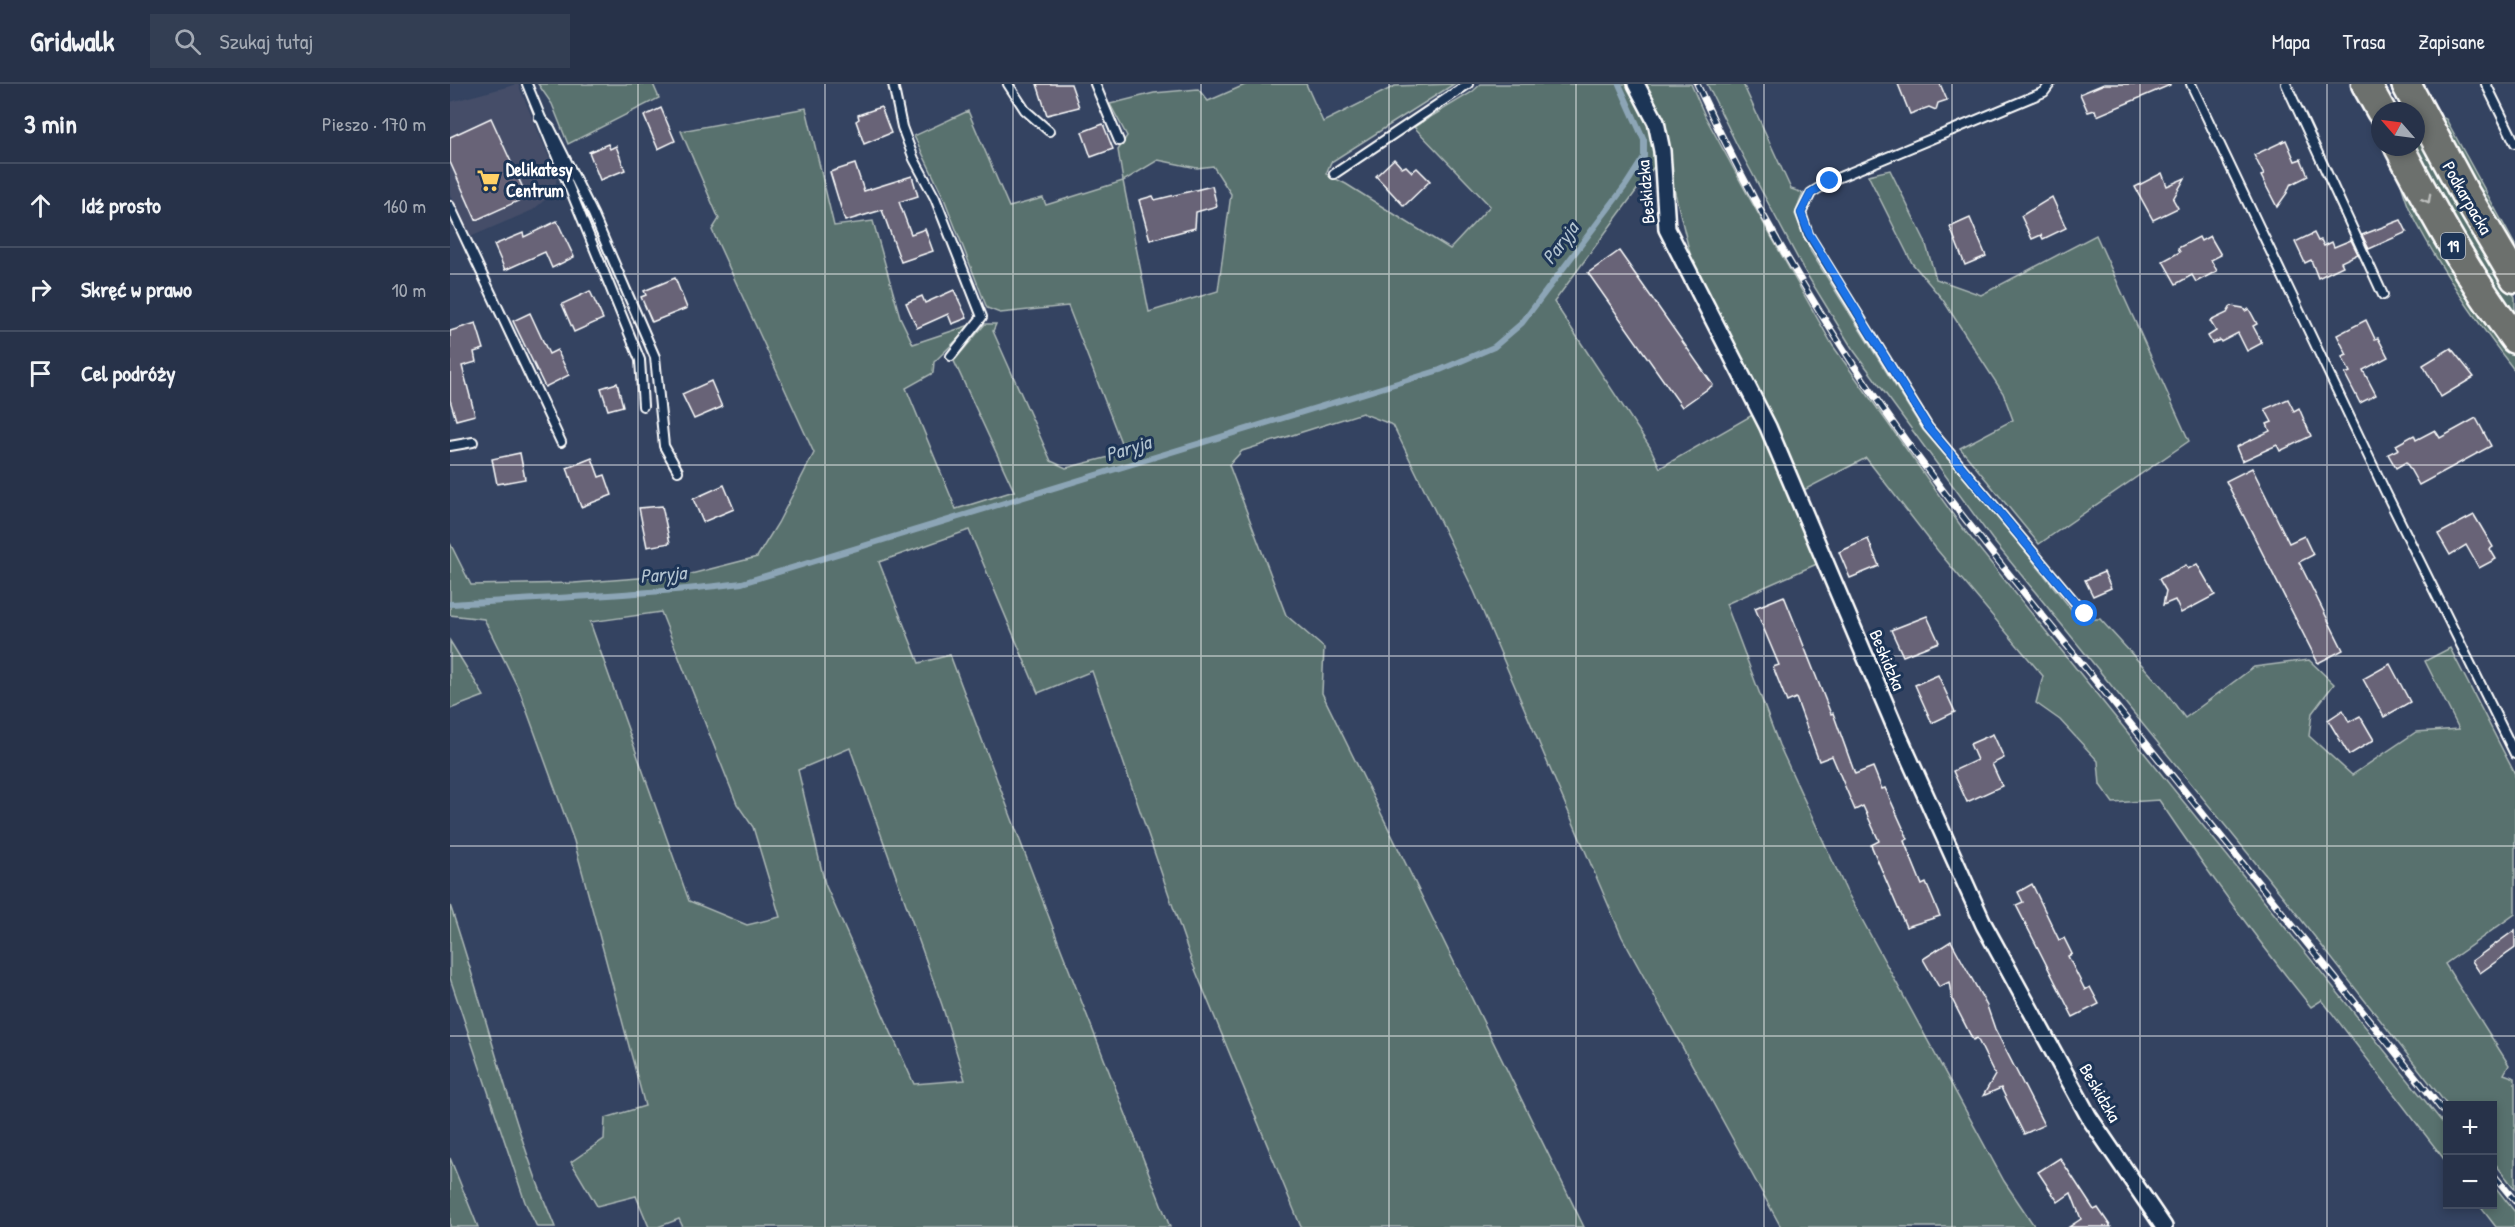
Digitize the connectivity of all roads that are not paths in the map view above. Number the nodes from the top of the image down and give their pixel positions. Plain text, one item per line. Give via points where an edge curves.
1 (527, 84) edge
2 (893, 84) edge
3 (1008, 84) edge
4 (1095, 84) edge
5 (1468, 84) edge
6 (1636, 84) edge
7 (2050, 84) edge
8 (2191, 84) edge
9 (2286, 84) edge
10 (2366, 84) edge
11 (2406, 84) edge
12 (2486, 84) edge
13 (2376, 102) edge
14 (539, 117) junction
15 (1049, 131) dead end
16 (1119, 141) dead end
17 (2515, 143) edge
18 (2404, 156) edge
19 (1334, 174) dead end
20 (450, 206) edge
21 (2515, 278) edge
22 (2383, 295) dead end
23 (2515, 339) edge
24 (951, 356) dead end
25 (643, 406) dead end
26 (473, 442) dead end
27 (561, 442) dead end
28 (450, 446) edge
29 (678, 471) dead end
30 (2085, 614) dead end
31 (2515, 754) edge
32 (2164, 1227) edge

1 - 14 lane
2 - 24 lane via 914,159 935,198 982,317
3 - 15 lane via 1025,110
4 - 16 lane
5 - 19 lane
6 - 32 street, Beskidzka via 1656,122 1662,151 1667,229 1768,427 1984,925 2089,1117
7 - 30 lane via 2044,92 1830,181 1811,193 1801,213 1809,234 1928,427
8 - 31 lane
9 - 22 lane
10 - 13 highway
11 - 21 highway, Podkarpacka / 19
12 - 17 lane
14 - 25 lane via 640,360
14 - 29 lane via 550,128 593,214 655,357 664,446
18 -> 23 highway, Podkarpacka / 19 via 2464,266
20 - 27 lane
26 - 28 lane

